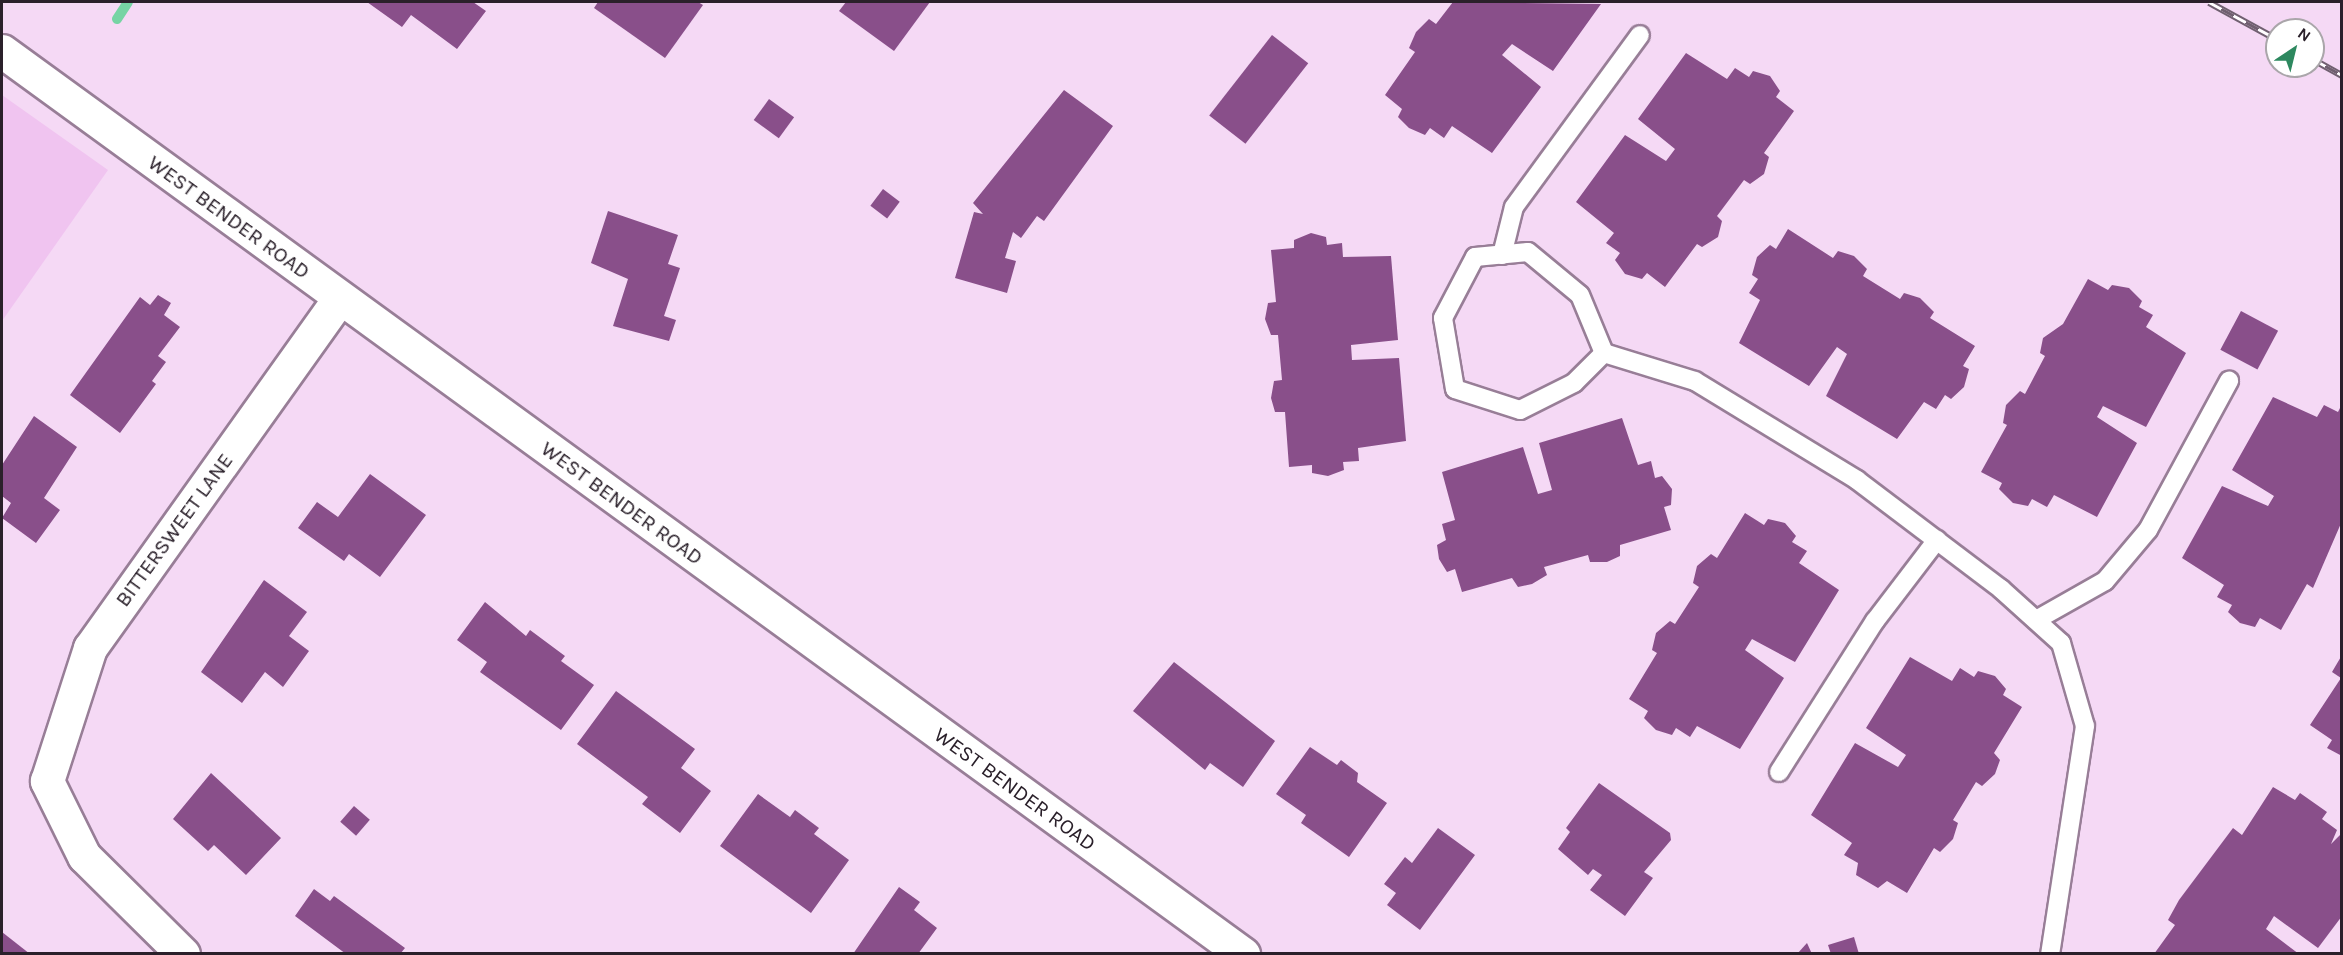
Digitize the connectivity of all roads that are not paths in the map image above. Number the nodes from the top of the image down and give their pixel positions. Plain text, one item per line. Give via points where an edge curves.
1 (1640, 34) dead end
2 (2, 51) edge
3 (1502, 255) junction
4 (340, 298) junction
5 (1604, 353) junction
6 (2229, 381) dead end
7 (1937, 540) junction
8 (2036, 620) junction
9 (1779, 772) dead end
10 (183, 954) edge
11 (1243, 954) edge
12 (2050, 954) edge

1 - 3 lane via 1514,207
2 - 4 street, WEST BENDER ROAD
3 - 5 lane via 1528,252 1580,295
3 - 5 lane via 1475,257 1443,318 1455,388 1520,410 1574,382
4 - 10 street, BITTERSWEET LANE via 90,648 47,781 84,856
4 - 11 street, WEST BENDER ROAD
5 - 7 lane via 1695,381 1857,480
6 - 8 lane via 2148,530 2105,580
7 - 8 lane
7 - 9 lane via 1875,621
8 - 12 lane via 2061,643 2085,726

